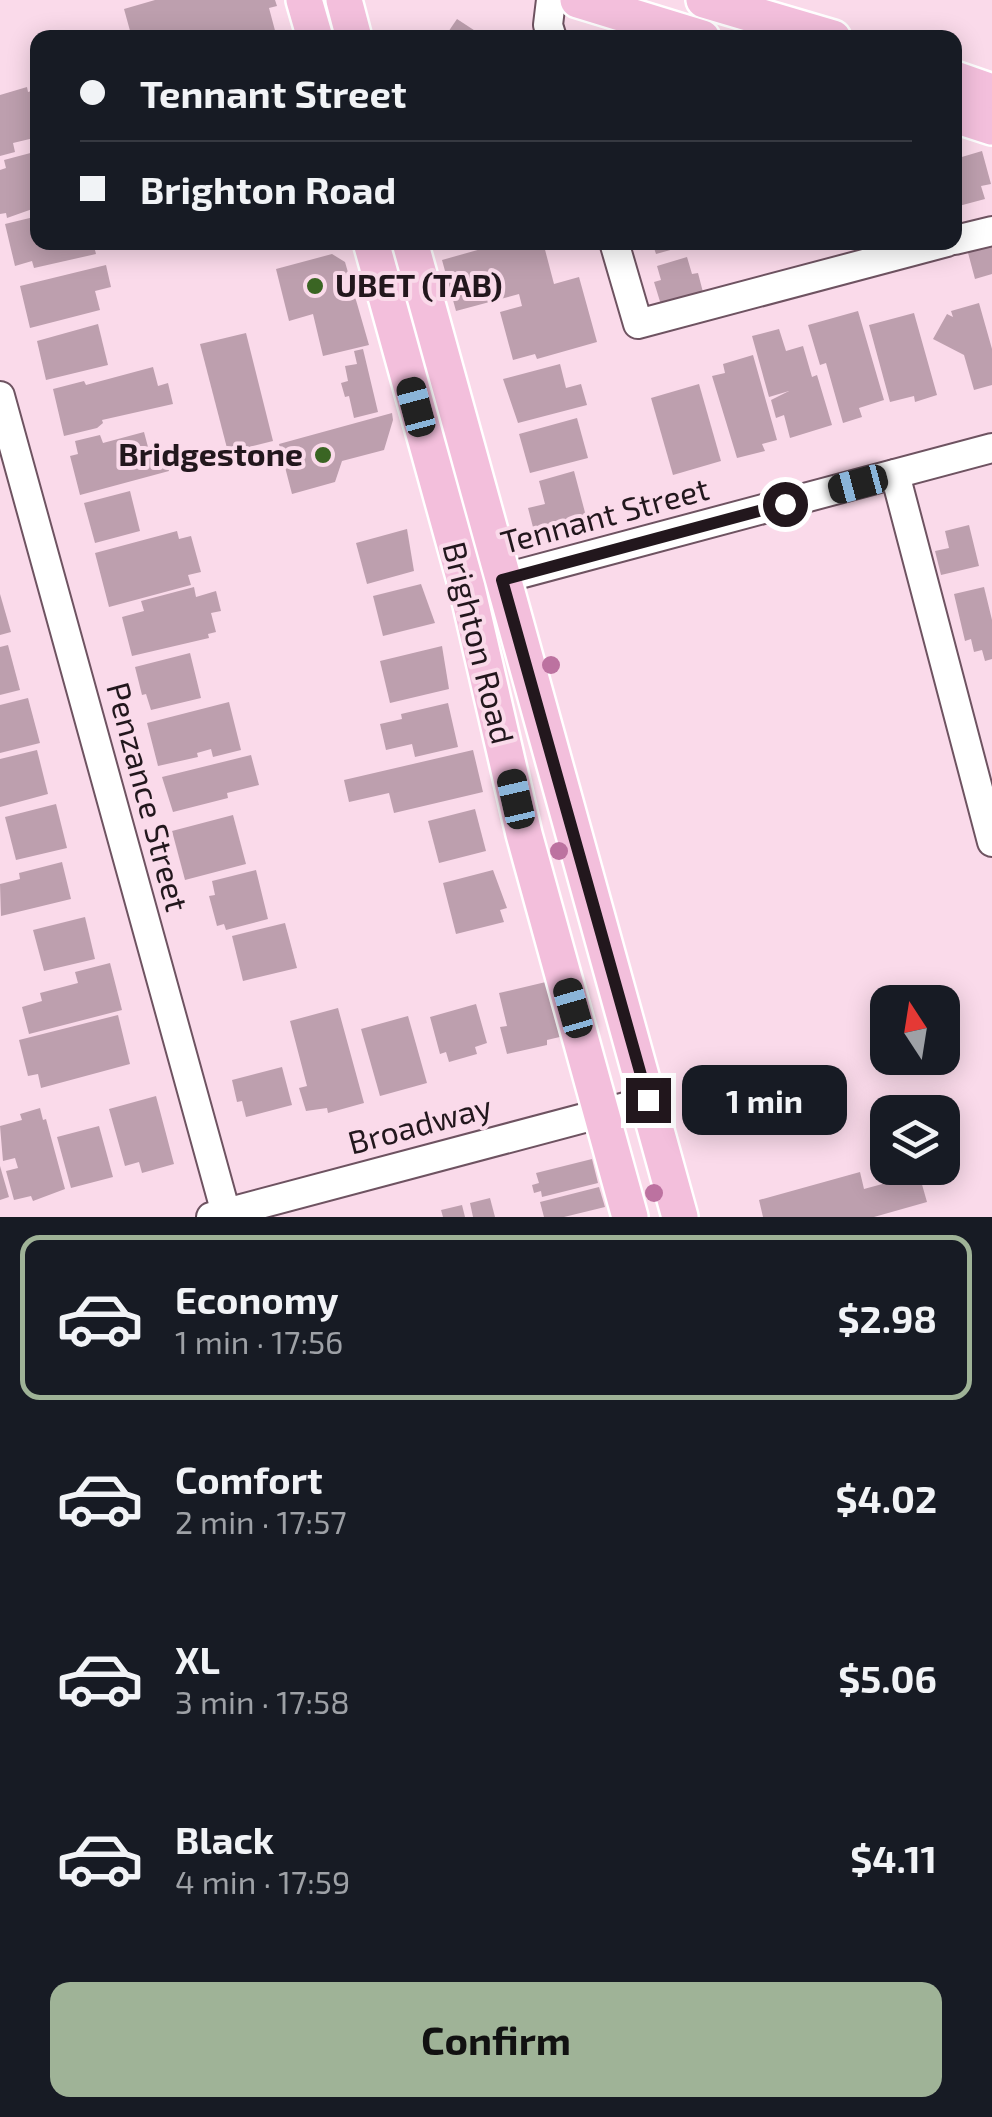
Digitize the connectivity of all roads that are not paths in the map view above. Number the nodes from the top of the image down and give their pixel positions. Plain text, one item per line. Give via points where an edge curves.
1 (304, 0) edge
2 (344, 0) edge
3 (361, 0) edge
4 (551, 0) edge
5 (578, 0) edge
6 (704, 0) edge
7 (313, 30) edge
8 (352, 30) edge
9 (355, 30) edge
10 (550, 30) edge
11 (676, 30) edge
12 (806, 30) edge
13 (962, 81) edge
14 (992, 92) edge
15 (962, 117) edge
16 (992, 127) edge
17 (992, 230) edge
18 (962, 238) edge
19 (373, 250) edge
20 (412, 250) edge
21 (616, 250) edge
22 (917, 250) edge
23 (0, 396) edge
24 (992, 448) edge
25 (895, 474) junction
26 (502, 580) junction
27 (466, 588) junction
28 (992, 842) edge
29 (648, 1100) junction
30 (602, 1113) junction
31 (220, 1216) edge
32 (630, 1217) edge
33 (680, 1217) edge

1 - 7 main road
2 - 8 main road
3 - 9 main road
4 - 10 street
5 - 11 main road
6 - 12 main road
13 - 14 main road
15 - 16 main road
17 - 18 street
19 - 27 main road, Brighton Road
20 - 26 main road, Brighton Road
21 - 22 street via 638,324
23 - 31 street, Penzance Street
24 - 25 street, Tennant Street
25 - 26 street, Tennant Street
25 - 28 street
26 - 27 street, Tennant Street
26 - 29 main road, Brighton Road
27 - 30 main road, Brighton Road via 524,834
29 - 30 street, Broadway
29 - 33 main road, Brighton Road
30 - 31 street, Broadway
30 - 32 main road, Brighton Road

